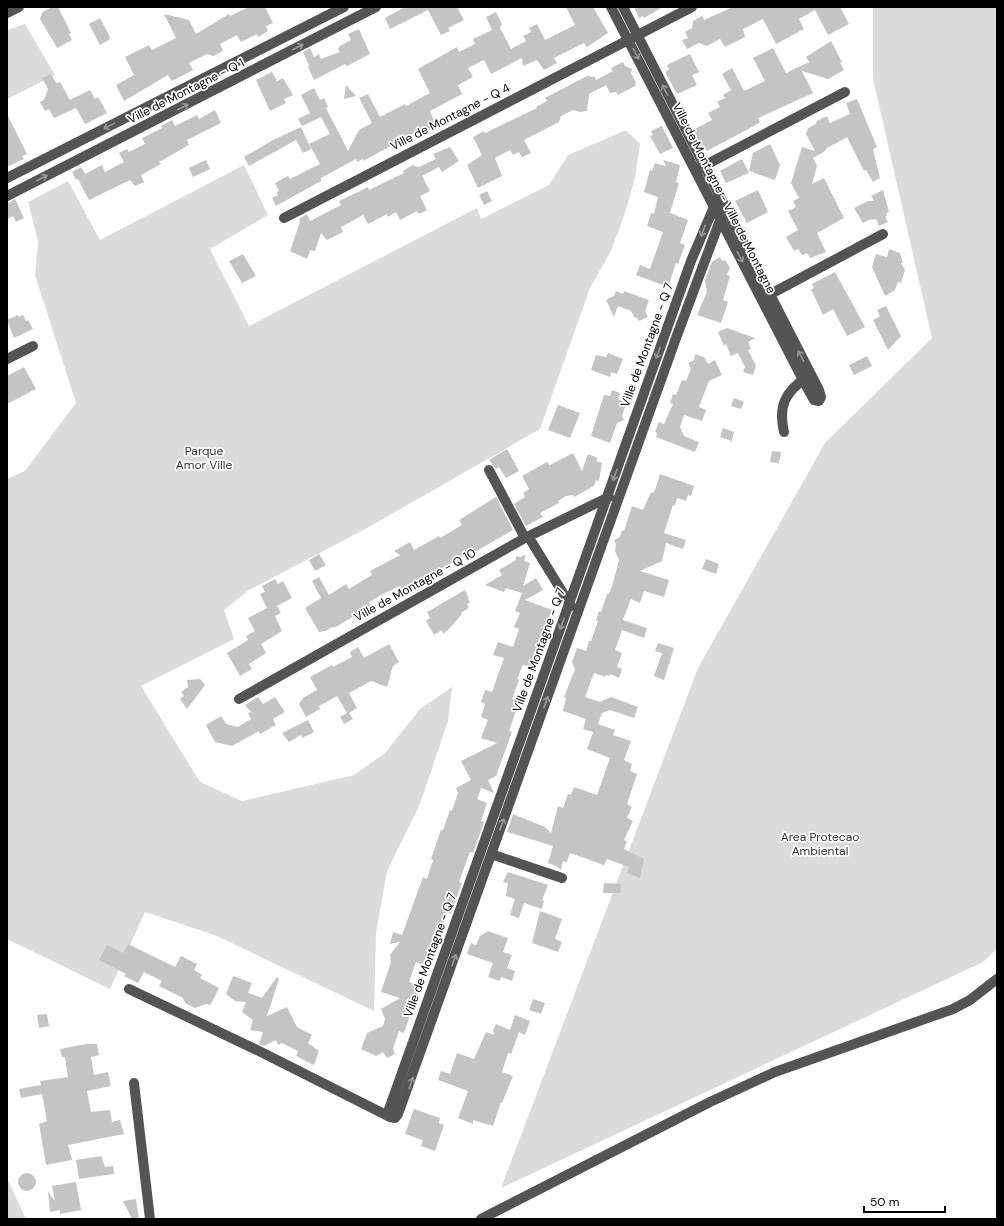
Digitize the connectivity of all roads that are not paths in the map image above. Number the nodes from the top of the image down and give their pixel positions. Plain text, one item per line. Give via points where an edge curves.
1 (19, 7) edge
2 (344, 7) edge
3 (376, 7) edge
4 (612, 7) edge
5 (623, 7) edge
6 (692, 7) edge
7 (7, 13) edge
8 (633, 37) junction
9 (845, 92) dead end
10 (152, 104) junction
11 (158, 120) junction
12 (700, 168) junction
13 (7, 178) edge
14 (719, 195) junction
15 (7, 196) edge
16 (713, 205) junction
17 (725, 207) junction
18 (284, 218) dead end
19 (720, 219) junction
20 (883, 234) dead end
21 (771, 294) junction
22 (762, 299) junction
23 (33, 346) dead end
24 (7, 359) edge
25 (806, 377) junction
26 (784, 432) dead end
27 (489, 470) dead end
28 (621, 494) junction
29 (606, 498) junction
30 (527, 537) junction
31 (569, 604) junction
32 (577, 614) junction
33 (239, 699) dead end
34 (491, 838) junction
35 (491, 854) junction
36 (562, 878) dead end
37 (997, 979) edge
38 (129, 989) dead end
39 (134, 1083) dead end
40 (387, 1115) junction
41 (150, 1219) edge
42 (481, 1219) edge

1 - 7 street
2 - 10 street, Ville de Montagne - Q 1
11 -> 3 street, Ville de Montagne - Q 1
4 - 8 street, Ville de Montagne - Ville de Montagne
5 - 8 street, Ville de Montagne - Ville de Montagne
6 - 8 street, Ville de Montagne - Q 4
8 - 12 street, Ville de Montagne - Ville de Montagne
8 - 18 street, Ville de Montagne - Q 4
9 - 12 street
10 - 11 street
10 -> 13 street, Ville de Montagne - Q 1
15 -> 11 street, Ville de Montagne - Q 1
12 - 14 street, Ville de Montagne - Ville de Montagne
12 - 16 street, Ville de Montagne - Ville de Montagne
14 - 16 street, Ville de Montagne - Q 7
14 - 17 street, Ville de Montagne - Ville de Montagne
16 - 19 street, Ville de Montagne - Ville de Montagne
16 -> 29 street, Ville de Montagne - Q 7
17 - 19 street, Ville de Montagne - Q 7
17 - 21 street, Ville de Montagne - Ville de Montagne
19 -> 22 street, Ville de Montagne - Ville de Montagne
19 - 28 street, Ville de Montagne - Q 7
20 - 21 street
21 - 22 street
25 -> 21 street, Ville de Montagne - Ville de Montagne
22 - 25 street, Ville de Montagne - Ville de Montagne
23 - 24 street
25 - 25 street, Ville de Montagne - Ville de Montagne via 814,400 817,402 820,400 819,390
25 - 26 street via 782,404
27 - 30 street
28 - 29 street, Ville de Montagne - Q 10
28 - 32 street, Ville de Montagne - Q 7
29 - 30 street, Ville de Montagne - Q 10
29 - 31 street, Ville de Montagne - Q 7
30 - 31 street
30 - 33 street, Ville de Montagne - Q 10
31 - 32 street
31 -> 34 street, Ville de Montagne - Q 7
34 -> 32 street, Ville de Montagne - Q 7
34 - 35 street, Ville de Montagne - Q 7
34 - 40 street, Ville de Montagne - Q 7
35 - 36 street
40 -> 35 street, Ville de Montagne - Q 7 via 395,1118 401,1109
37 - 42 street via 970,1000 953,1009 775,1072 710,1102
38 - 40 street
39 - 41 street

